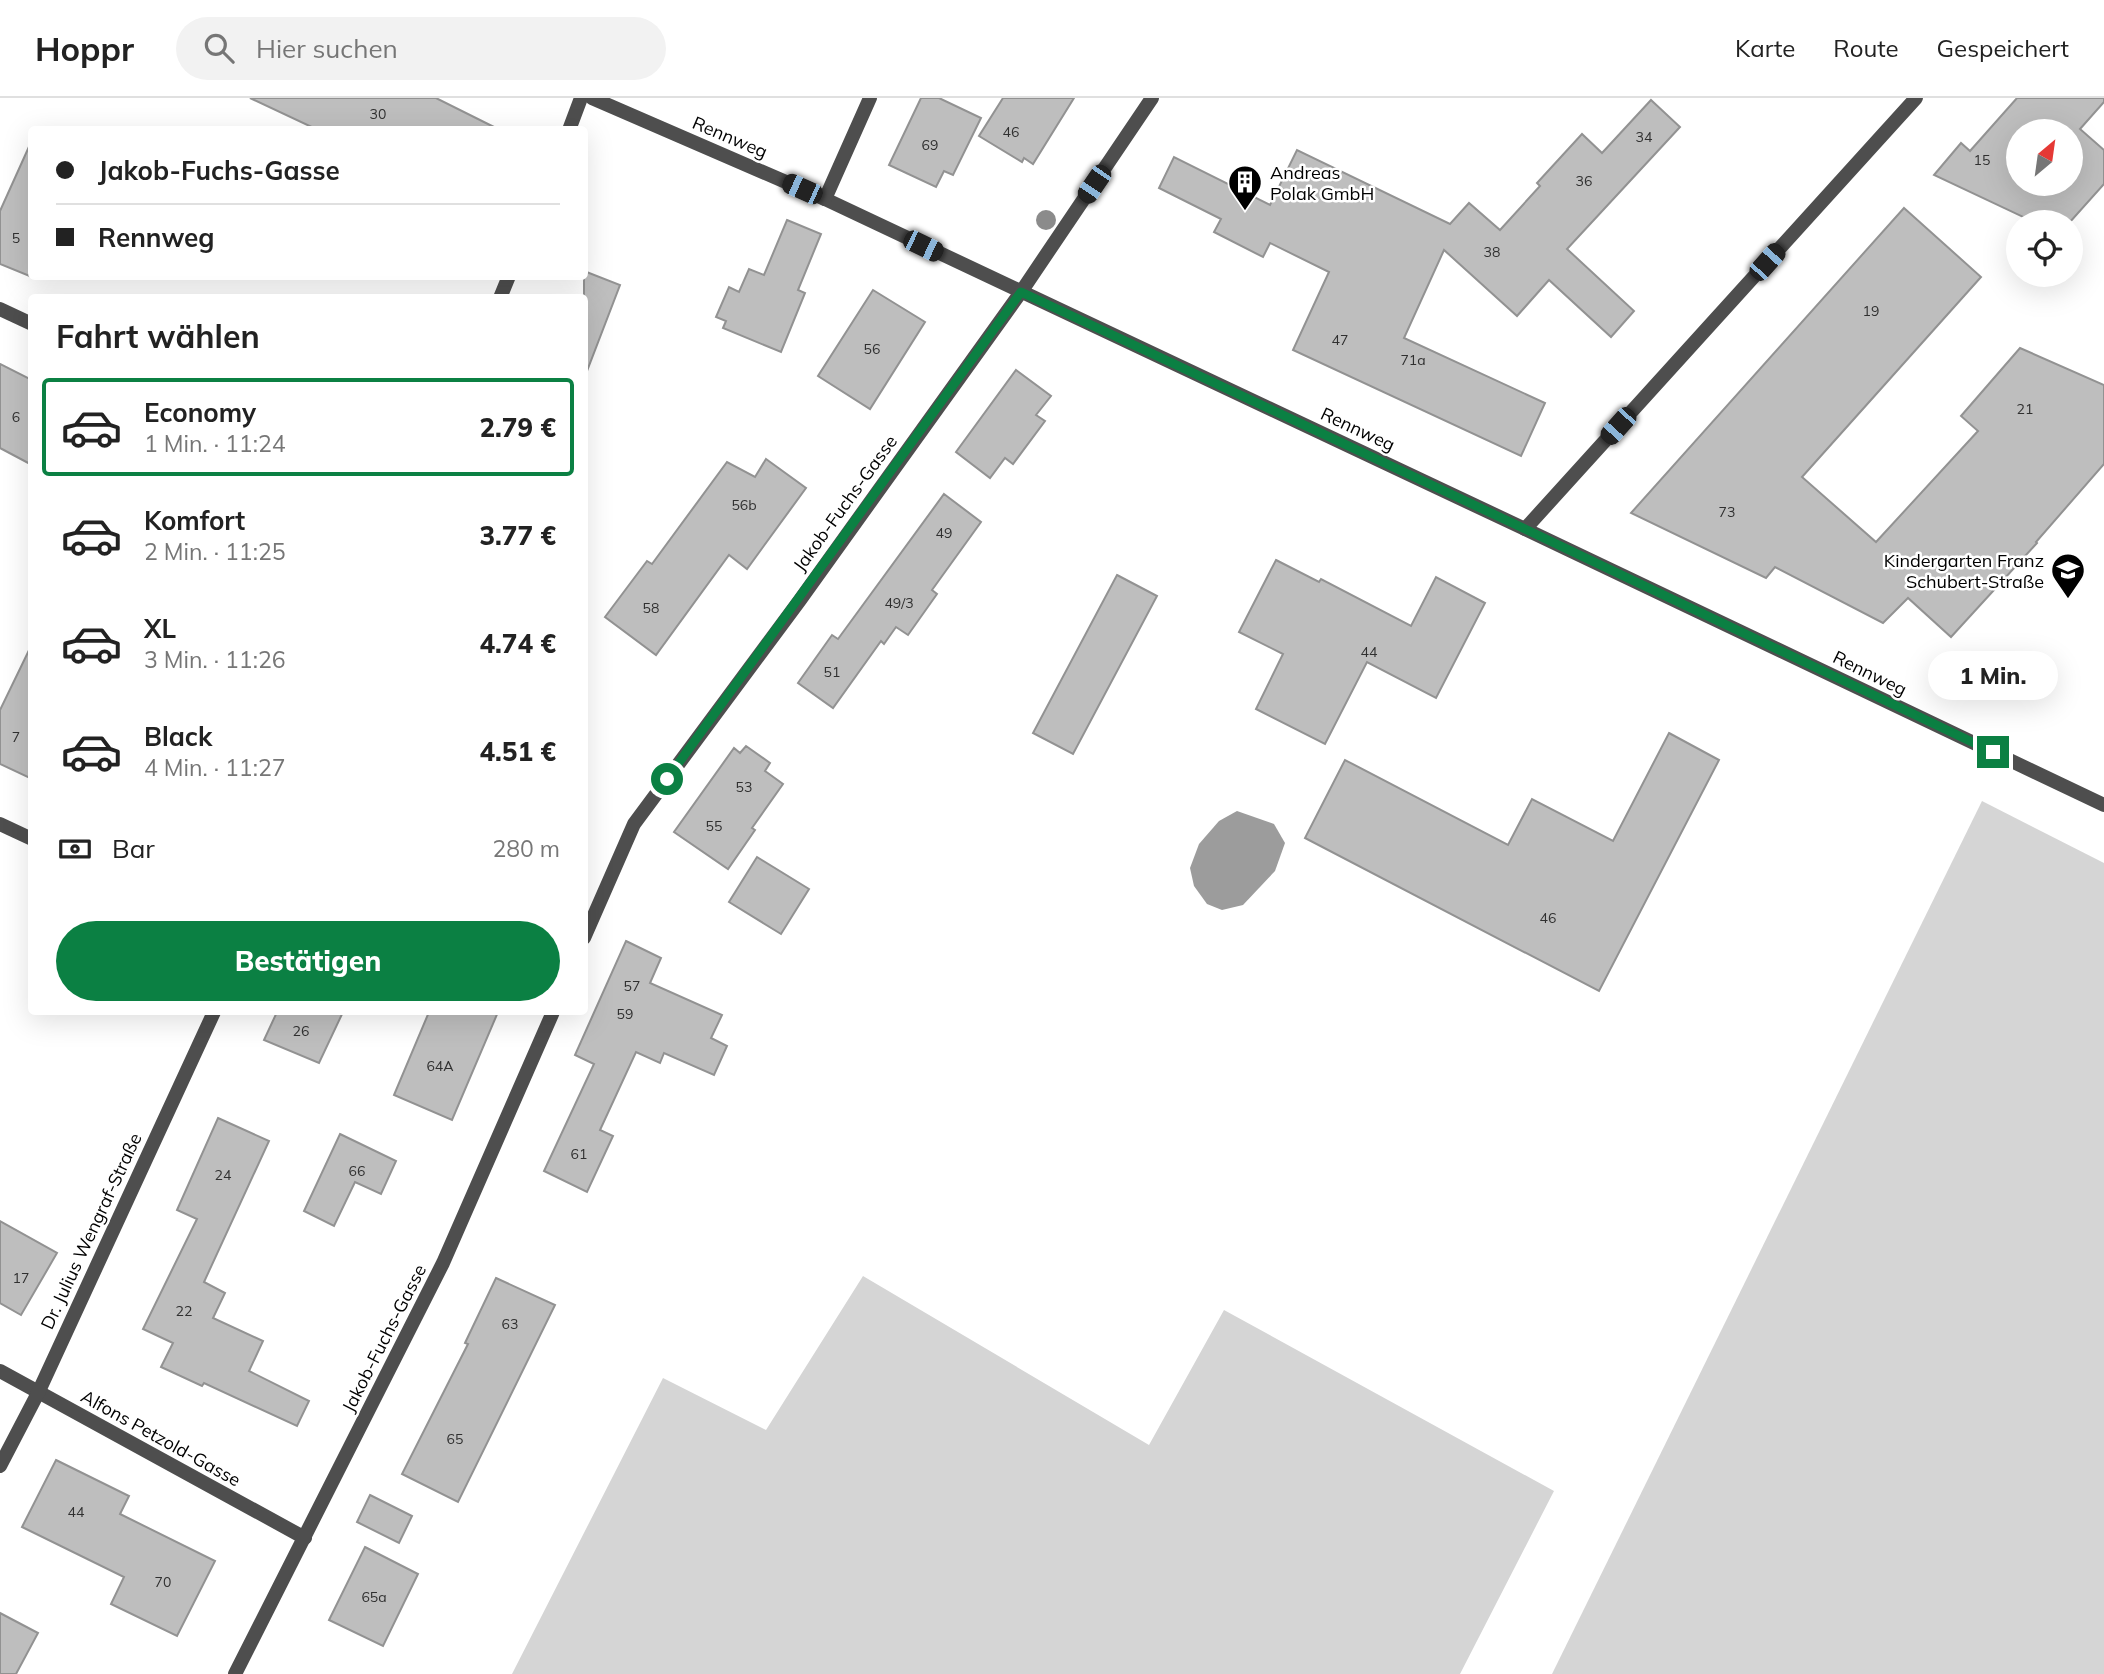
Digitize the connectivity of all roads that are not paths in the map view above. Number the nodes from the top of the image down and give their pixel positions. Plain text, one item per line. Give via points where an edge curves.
1 (582, 98) edge
2 (592, 98) edge
3 (870, 98) edge
4 (1152, 98) edge
5 (1916, 98) edge
6 (571, 126) edge
7 (825, 199) junction
8 (1021, 292) junction
9 (0, 309) edge
10 (28, 322) edge
11 (1525, 529) junction
12 (2104, 805) edge
13 (0, 824) edge
14 (28, 837) edge
15 (588, 929) edge
16 (213, 1015) edge
17 (552, 1015) edge
18 (0, 1371) edge
19 (38, 1392) junction
20 (0, 1466) edge
21 (305, 1538) junction
22 (235, 1674) edge

1 - 6 street
2 - 7 street, Rennweg
3 - 7 street
4 - 8 street, Jakob-Fuchs-Gasse
5 - 11 street
7 - 8 street, Rennweg
8 - 11 street, Rennweg
8 - 15 street, Jakob-Fuchs-Gasse via 634,824
9 - 10 street
11 - 12 street, Rennweg
13 - 14 street
16 - 19 street, Dr. Julius Wengraf-Straße
17 - 21 street, Jakob-Fuchs-Gasse via 443,1263
18 - 19 street, Alfons Petzold-Gasse
19 - 20 street, Dr. Julius Wengraf-Straße
19 - 21 street, Alfons Petzold-Gasse
21 - 22 street, Jakob-Fuchs-Gasse

